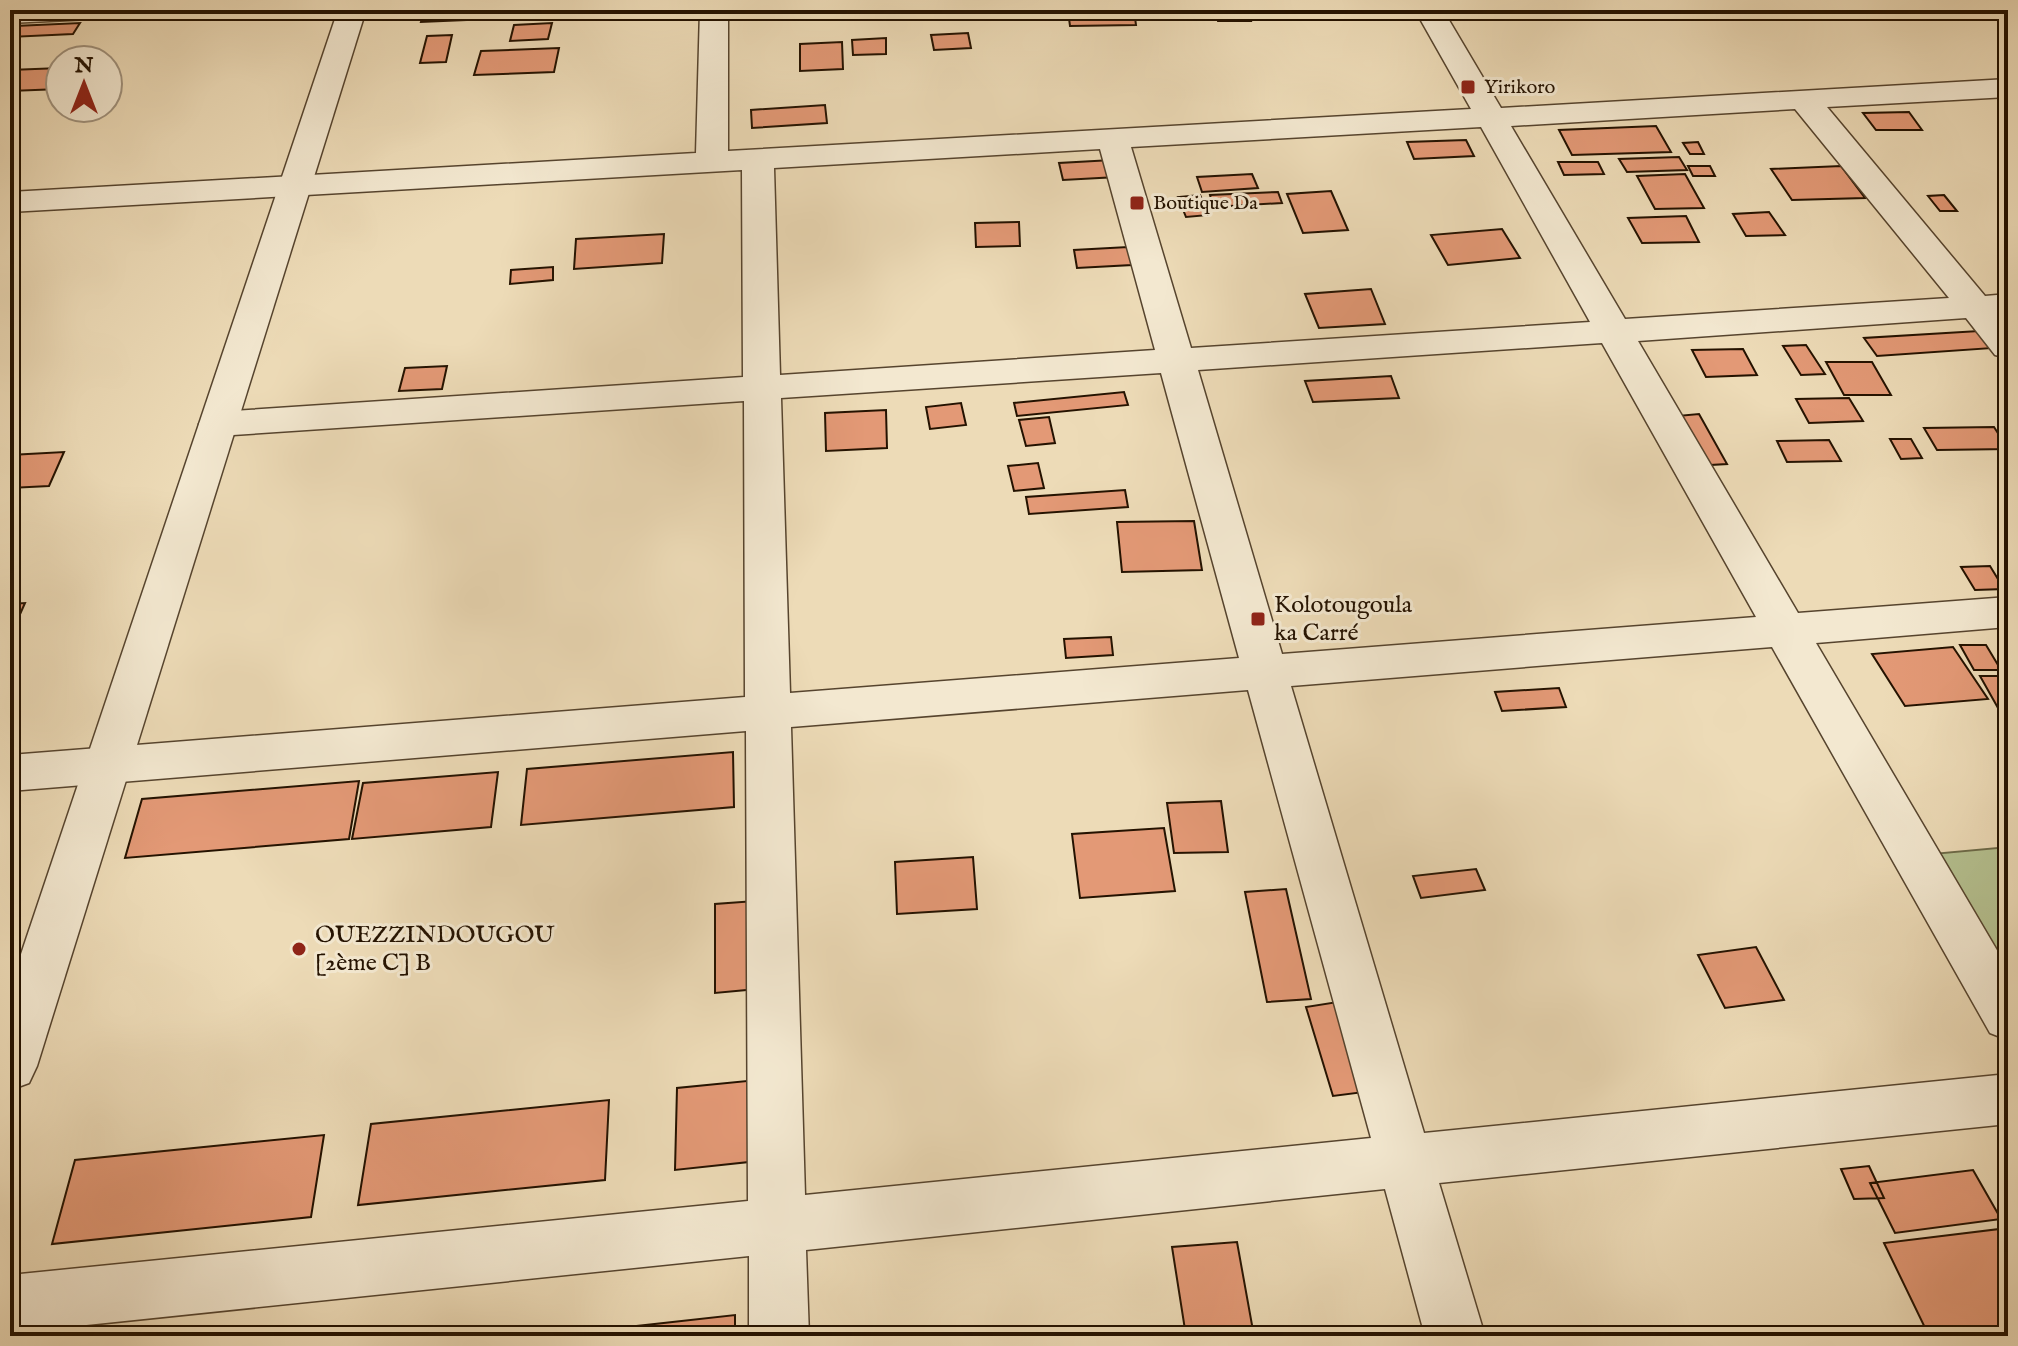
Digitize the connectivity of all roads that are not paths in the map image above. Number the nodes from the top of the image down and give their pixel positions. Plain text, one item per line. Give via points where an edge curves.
1 (90, 10) edge
2 (352, 10) edge
3 (714, 10) edge
4 (1429, 10) edge
5 (16, 13) edge
6 (2008, 88) edge
7 (1804, 100) junction
8 (1491, 118) junction
9 (1113, 139) junction
10 (758, 159) junction
11 (712, 162) junction
12 (295, 186) junction
13 (10, 202) edge
14 (1992, 306) edge
15 (1614, 331) junction
16 (2008, 347) edge
17 (1176, 360) junction
18 (762, 388) junction
19 (218, 424) junction
20 (2008, 612) edge
21 (1785, 630) junction
22 (1265, 672) junction
23 (768, 712) junction
24 (107, 765) junction
25 (10, 773) edge
26 (2008, 1017) edge
27 (10, 1066) edge
28 (2008, 1099) edge
29 (1405, 1161) junction
30 (777, 1225) junction
31 (10, 1304) edge
32 (779, 1336) edge
33 (1455, 1336) edge

1 - 5 street
2 - 12 street
3 - 11 street
4 - 8 street
6 - 7 street
7 - 8 street
7 - 14 street
8 - 9 street
8 - 15 street
9 - 10 street
9 - 17 street
10 - 11 street
10 - 18 street
11 - 12 street
12 - 13 street
12 - 19 street
14 - 15 street
14 - 16 street
15 - 17 street
15 - 21 street
17 - 18 street
17 - 22 street
18 - 19 street
18 - 23 street
19 - 24 street
20 - 21 street
21 - 22 street
21 - 26 street
22 - 23 street
22 - 29 street
23 - 24 street
23 - 30 street
24 - 25 street
24 - 27 street
28 - 29 street
29 - 30 street
29 - 33 street
30 - 31 street
30 - 32 street

